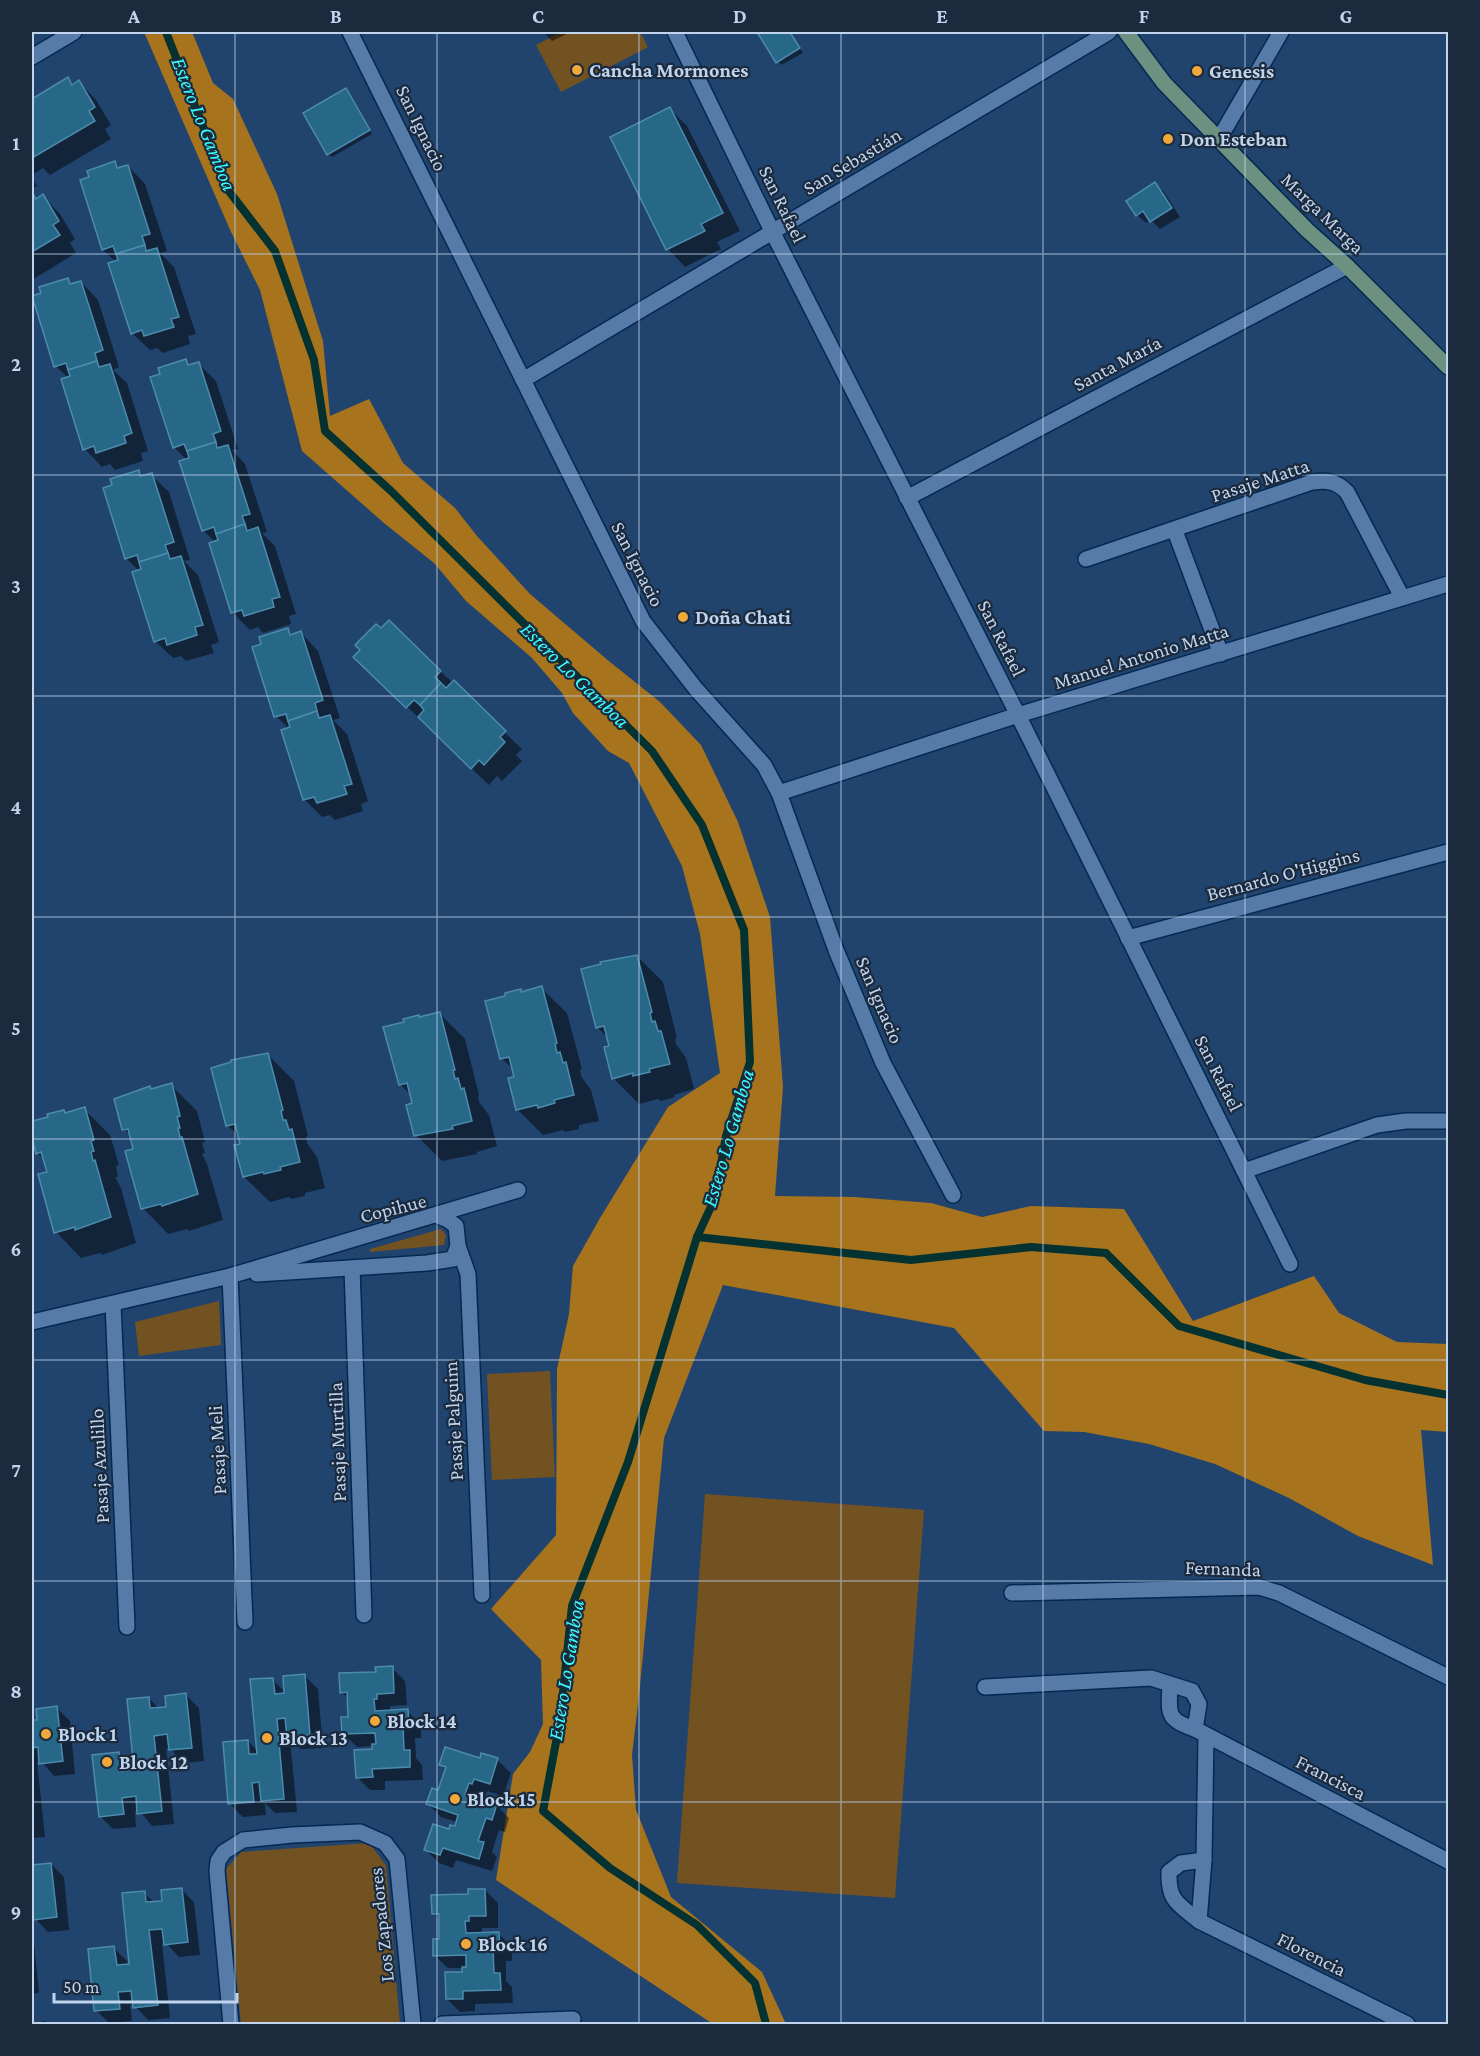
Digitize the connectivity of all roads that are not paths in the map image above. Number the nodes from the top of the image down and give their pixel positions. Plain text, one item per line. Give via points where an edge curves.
1 (74, 32) edge
2 (350, 32) edge
3 (675, 32) edge
4 (1109, 32) edge
5 (1126, 32) edge
6 (1281, 32) edge
7 (32, 57) edge
8 (1219, 139) junction
9 (773, 232) junction
10 (1347, 266) junction
11 (1449, 367) edge
12 (524, 380) junction
13 (907, 498) junction
14 (1174, 531) junction
15 (1086, 560) dead end
16 (1449, 584) edge
17 (1402, 597) junction
18 (1221, 654) junction
19 (1018, 715) junction
20 (779, 793) junction
21 (1449, 852) edge
22 (1128, 938) junction
23 (1449, 1121) edge
24 (1244, 1171) junction
25 (518, 1190) dead end
26 (953, 1195) dead end
27 (436, 1215) junction
28 (459, 1246) junction
29 (1290, 1264) dead end
30 (352, 1268) junction
31 (230, 1276) junction
32 (113, 1304) junction
33 (32, 1323) edge
34 (1012, 1593) dead end
35 (482, 1595) dead end
36 (364, 1614) dead end
37 (245, 1622) dead end
38 (127, 1627) dead end
39 (1449, 1677) edge
40 (1170, 1684) junction
41 (985, 1687) dead end
42 (1200, 1733) junction
43 (1204, 1860) junction
44 (1449, 1861) edge
45 (1199, 1921) junction
46 (573, 2019) dead end
47 (231, 2025) edge
48 (413, 2025) edge
49 (442, 2025) edge
50 (1407, 2025) edge

1 - 7 street
2 - 12 street, San Ignacio
3 - 9 street, San Rafael
4 - 9 street, San Sebastián
5 - 8 main road, Marga Marga via 1164,83
6 - 8 street
8 - 10 main road, Marga Marga via 1307,231
9 - 12 street, San Sebastián
9 - 13 street, San Rafael
10 - 11 main road, Marga Marga
10 - 13 street, Santa María
12 - 20 street, San Ignacio via 643,621 696,689 764,765
13 - 19 street, San Rafael
14 - 15 street, Pasaje Matta
14 - 17 street, Pasaje Matta via 1312,482 1332,482 1347,492
14 - 18 street
16 - 17 street, Manuel Antonio Matta
17 - 18 street, Manuel Antonio Matta
18 - 19 street, Manuel Antonio Matta
19 - 20 street, Manuel Antonio Matta
19 - 22 street, San Rafael
20 - 26 street, San Ignacio via 836,950 883,1063
21 - 22 street, Bernardo O'Higgins
22 - 24 street, San Rafael
23 - 24 street via 1377,1125
24 - 29 street, San Rafael
25 - 27 street
27 - 28 street, Copihue via 456,1226
27 - 31 street, Copihue
28 - 30 street, Copihue via 453,1259
28 - 35 street, Pasaje Palguim via 468,1274
30 - 31 street, Copihue
30 - 36 street, Pasaje Murtilla
31 - 32 street, Copihue
31 - 37 street, Pasaje Meli
32 - 33 street, Copihue
32 - 38 street, Pasaje Azulillo
34 - 39 street, Fernanda via 1259,1587 1279,1593
40 - 41 street via 1151,1678
40 - 42 street, Francisca via 1170,1714 1175,1721
40 - 42 street via 1196,1696
42 - 43 street
42 - 44 street, Francisca
43 - 45 street
43 - 45 street, Florencia via 1181,1863 1168,1872 1168,1890
45 - 50 street, Florencia
46 - 49 street
47 - 48 street, Los Zapadores via 217,1872 224,1852 243,1840 360,1832 385,1843 397,1859

